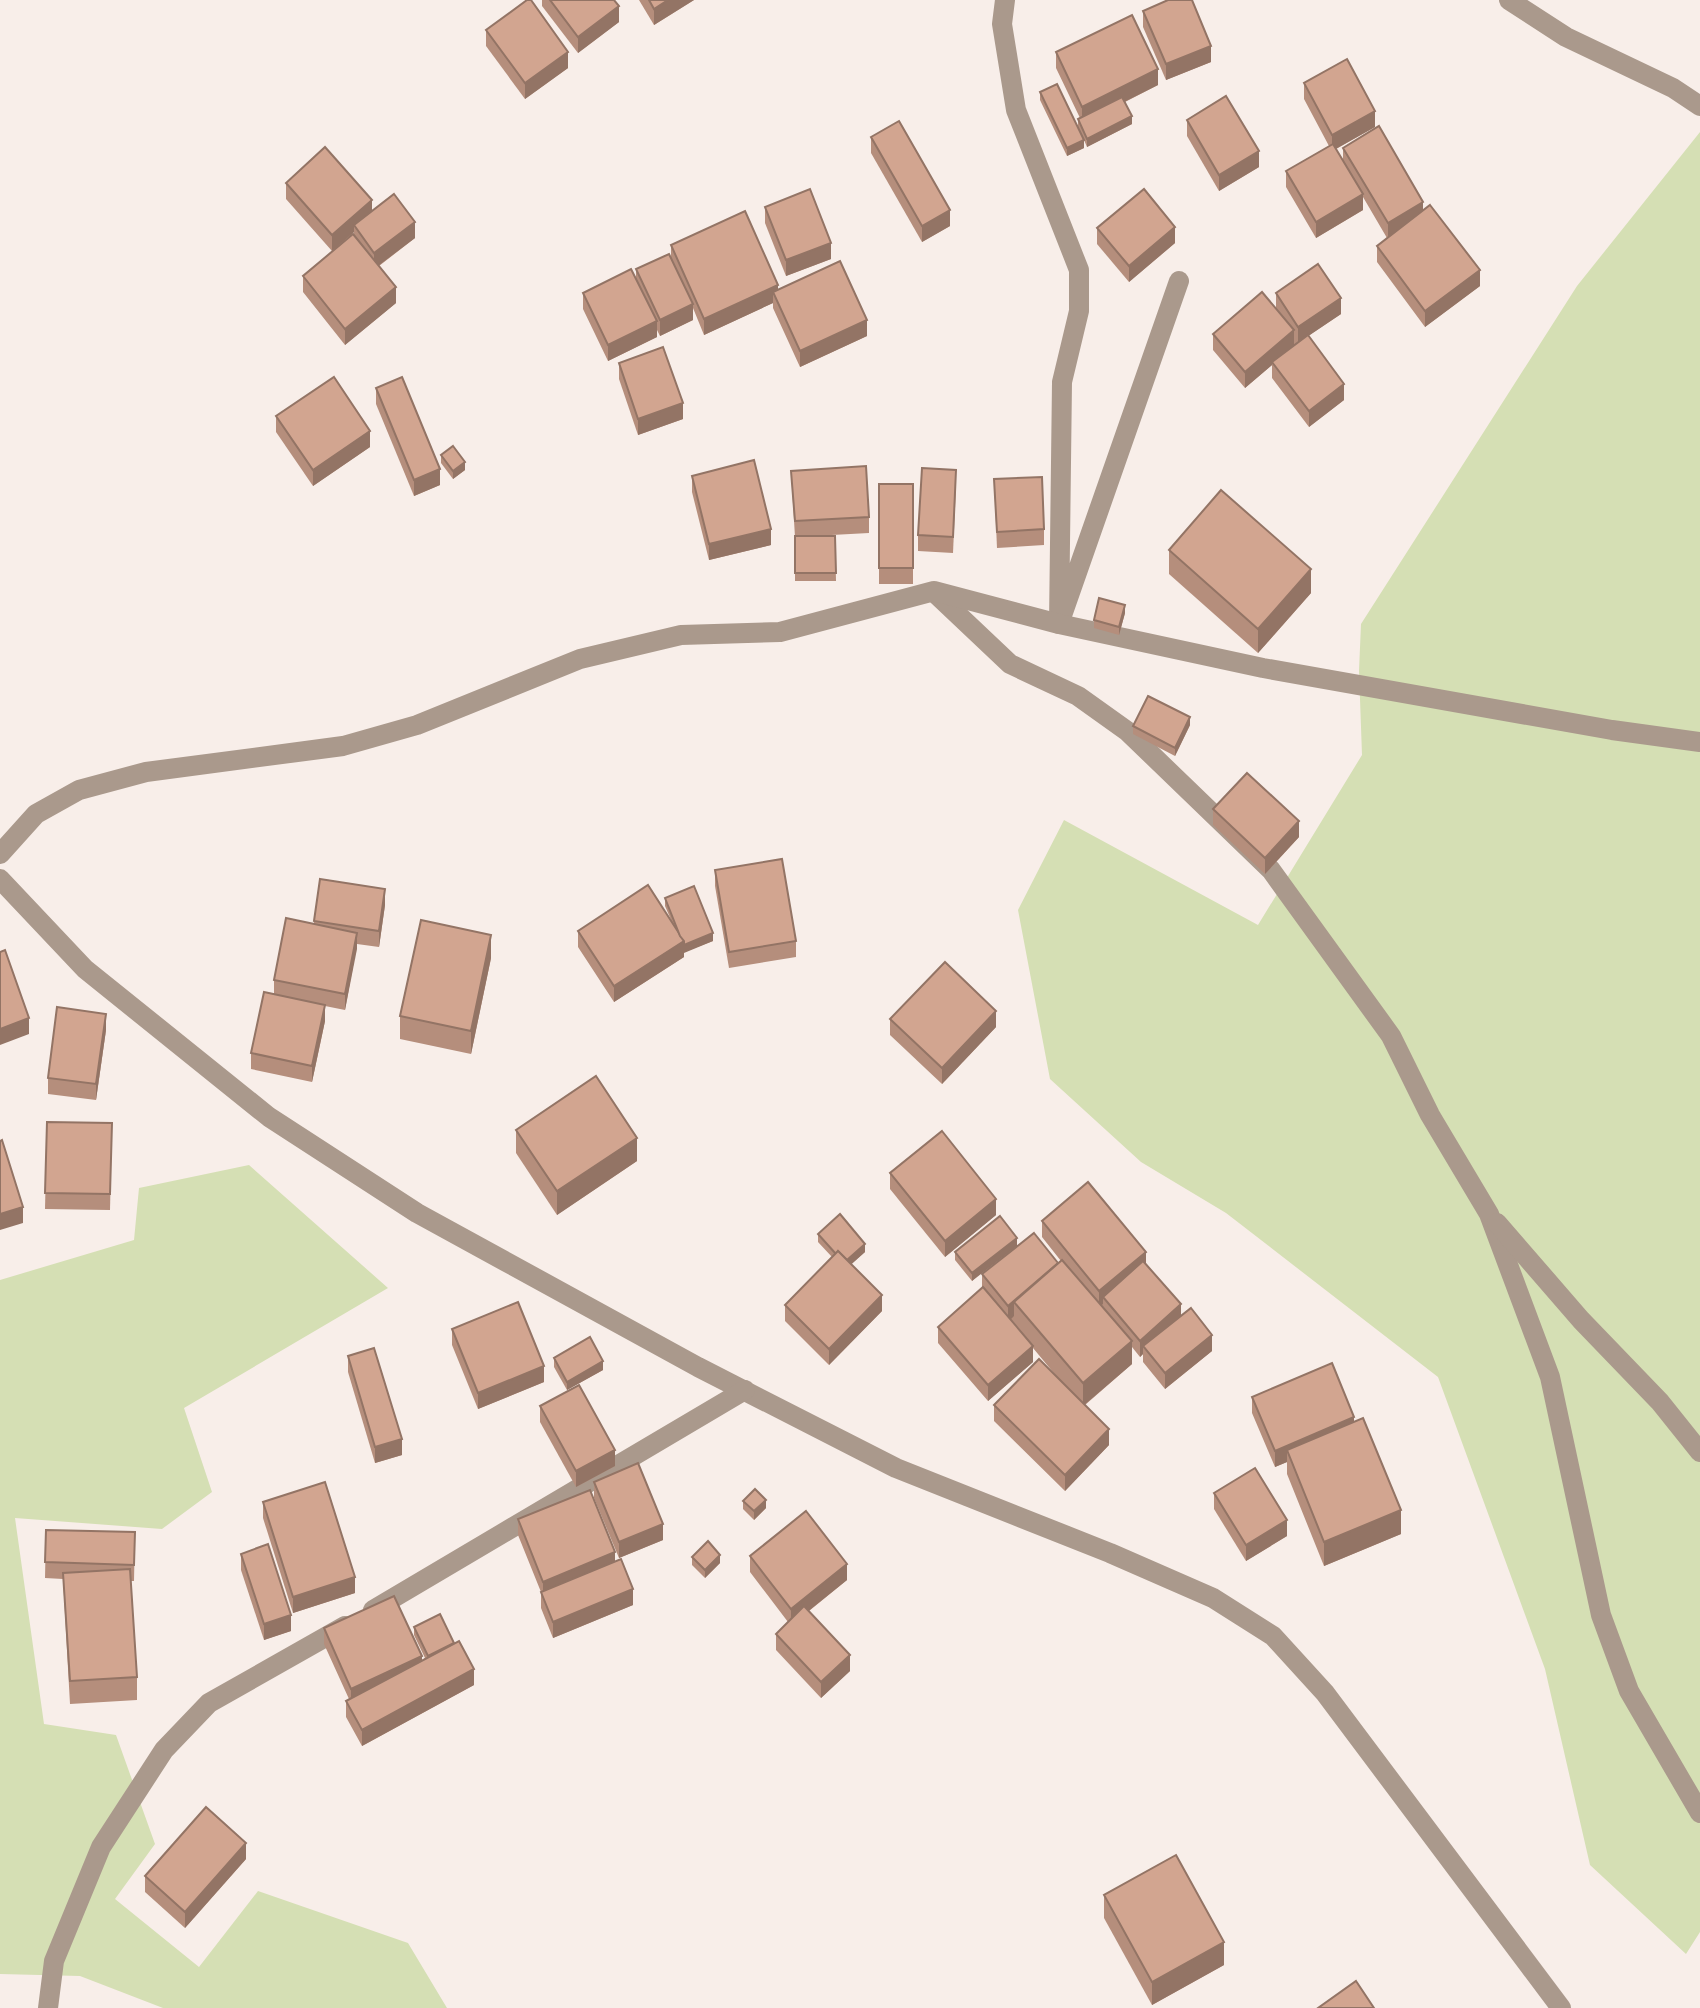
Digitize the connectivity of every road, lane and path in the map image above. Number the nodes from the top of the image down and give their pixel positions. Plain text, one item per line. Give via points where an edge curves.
1 (1005, 0) edge
2 (1509, 0) edge
3 (1700, 106) edge
4 (1179, 281) dead end
5 (934, 591) junction
6 (1059, 624) junction
7 (1700, 742) edge
8 (0, 854) edge
9 (0, 879) edge
10 (1489, 1214) junction
11 (745, 1390) junction
12 (1700, 1452) edge
13 (1700, 1813) edge
14 (48, 2008) edge
15 (1561, 2008) edge

1 - 6 street via 1002,24 1016,110 1079,270 1079,311 1062,382
2 - 3 street via 1566,37
4 - 6 street
5 - 6 street
5 - 8 street via 780,632 681,635 580,659 417,725 343,746 146,772 79,790 36,814
5 - 10 street via 1010,664 1078,696 1127,731 1271,870 1391,1036
6 - 7 street via 1263,668
9 - 11 street via 85,969 269,1117 417,1213
10 - 12 street
10 - 13 street via 1550,1377 1601,1615 1629,1691
11 - 14 street via 469,1556 209,1703 164,1750 101,1847 54,1961
11 - 15 street via 896,1468 1213,1598 1273,1636 1325,1693

